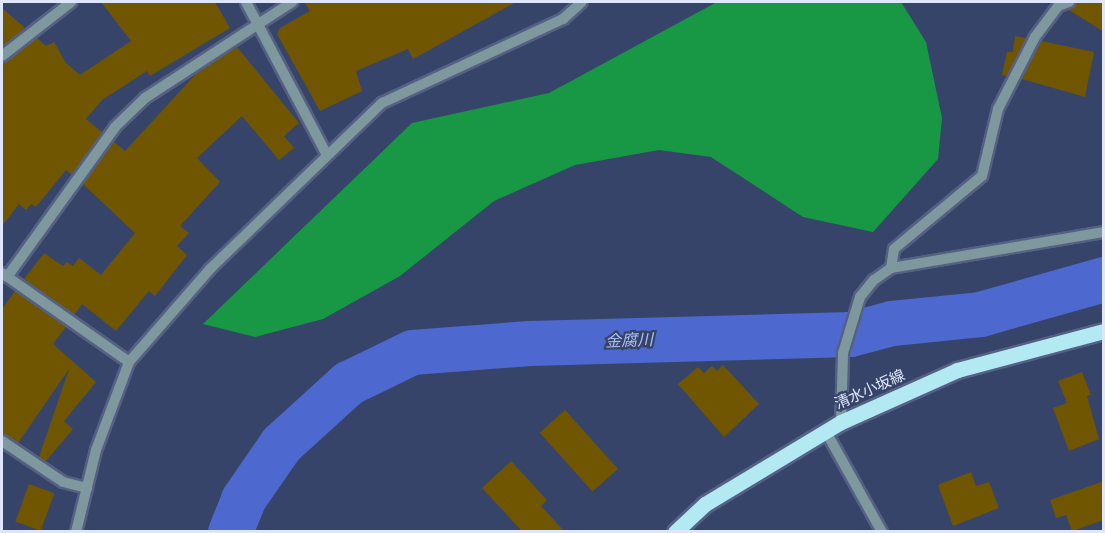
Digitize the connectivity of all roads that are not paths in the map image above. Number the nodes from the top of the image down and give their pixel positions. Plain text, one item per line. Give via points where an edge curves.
1 (71, 2) edge
2 (246, 2) edge
3 (292, 2) edge
4 (582, 2) edge
5 (1070, 2) edge
6 (258, 24) junction
7 (2, 56) edge
8 (327, 155) junction
9 (1104, 232) edge
10 (891, 268) junction
11 (4, 275) edge
12 (1104, 332) edge
13 (129, 362) junction
14 (841, 422) junction
15 (825, 430) junction
16 (2, 441) edge
17 (87, 488) junction
18 (76, 531) edge
19 (675, 531) edge
20 (882, 531) edge

1 - 7 street
2 - 6 street
3 - 6 street
4 - 8 street via 563,19 382,103
5 - 10 street via 1058,6 1035,37 998,109 982,176 894,249
6 - 8 street
6 - 11 street via 145,98 115,127
8 - 13 street via 210,269
9 - 10 street
10 - 14 street via 860,297 843,353
11 - 13 street
12 - 14 main road, 清水小坂線 via 957,370
13 - 17 street via 96,450
14 - 15 main road, 清水小坂線
15 - 19 main road, 清水小坂線 via 705,504
15 - 20 street
16 - 17 street via 63,482
17 - 18 street

